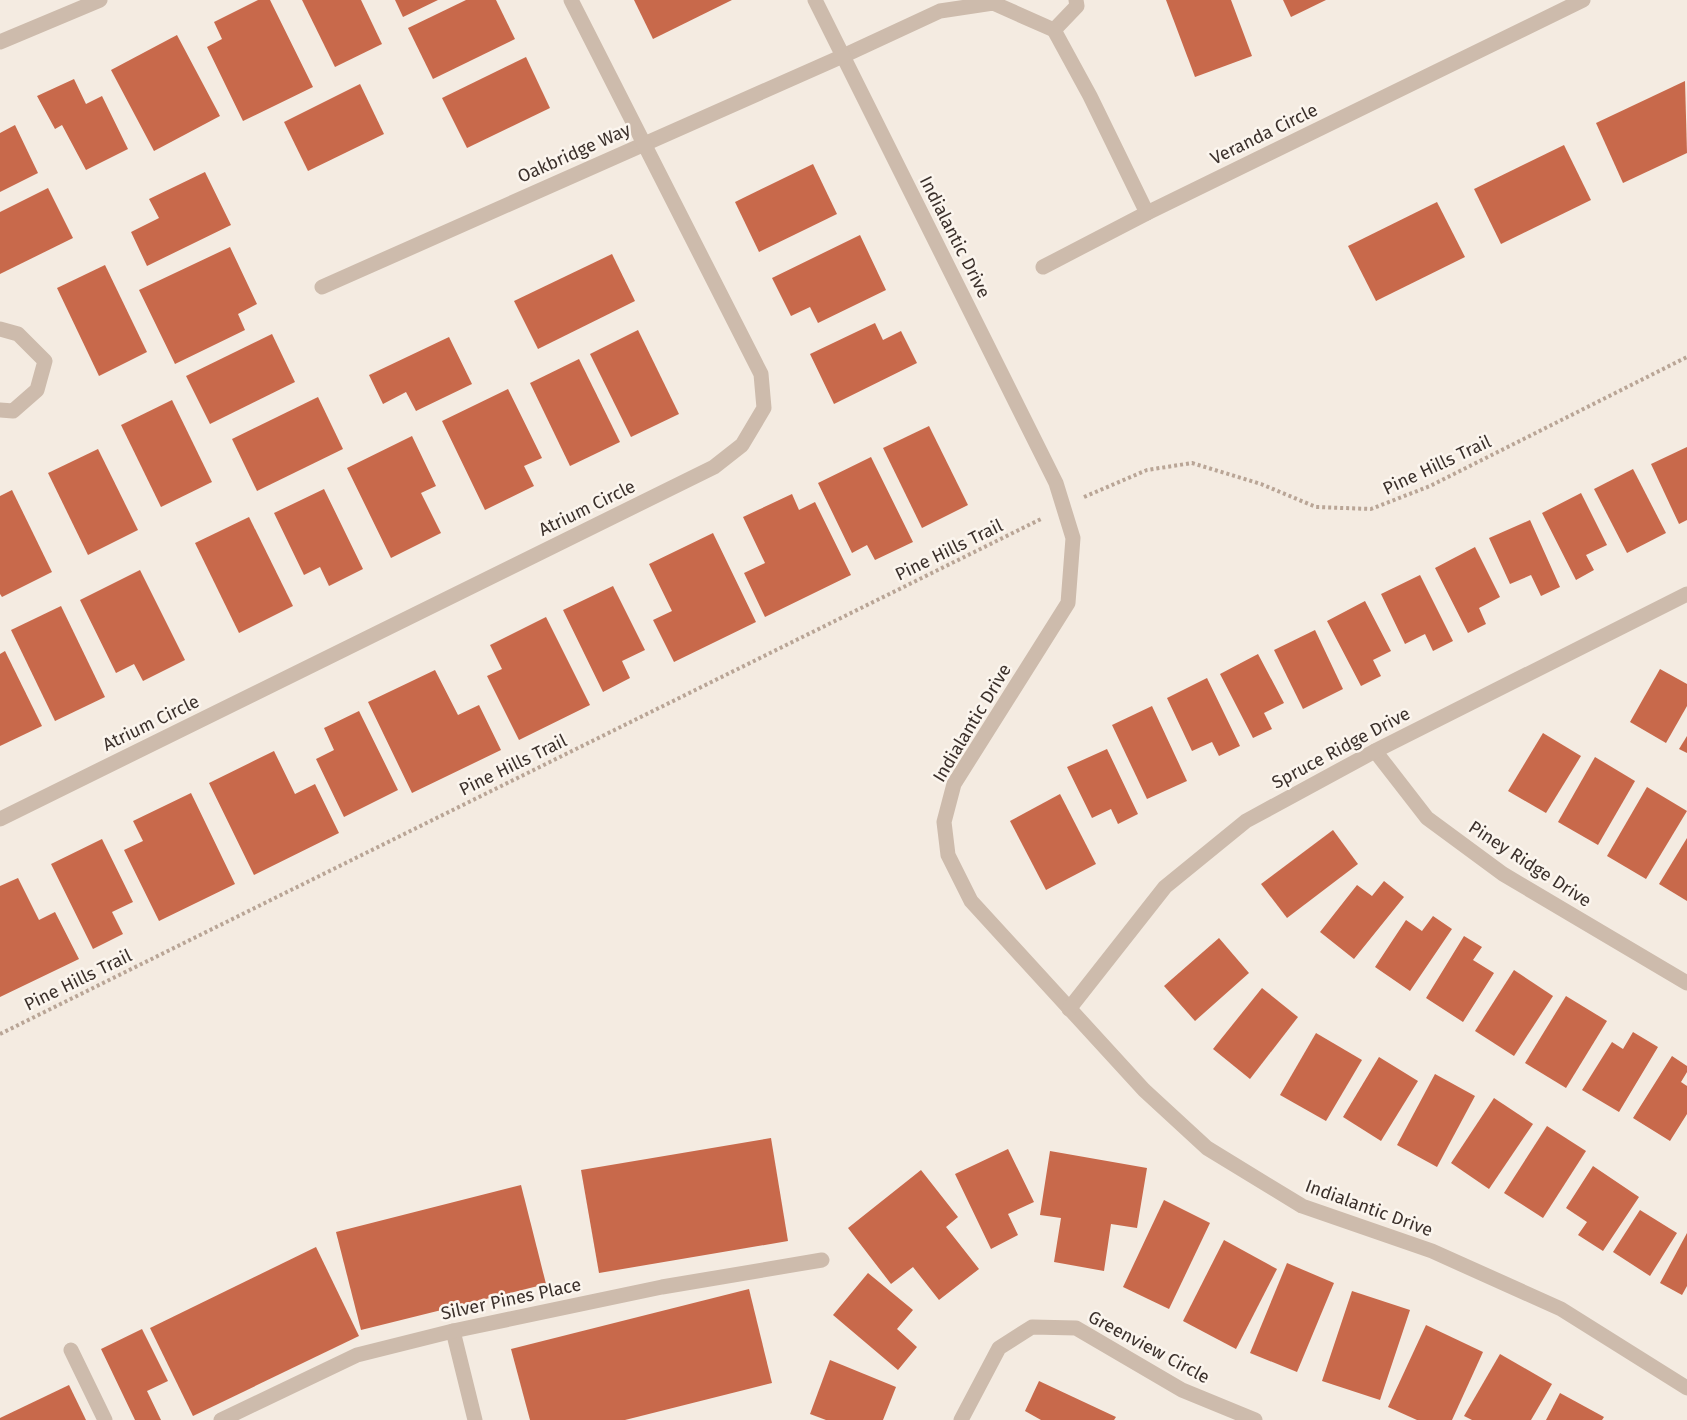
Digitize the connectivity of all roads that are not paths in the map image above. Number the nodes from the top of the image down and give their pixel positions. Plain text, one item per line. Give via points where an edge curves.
1 (100, 0) edge
2 (571, 0) edge
3 (815, 0) edge
4 (1076, 0) edge
5 (1583, 0) edge
6 (1054, 30) junction
7 (0, 42) edge
8 (843, 56) junction
9 (643, 143) junction
10 (1147, 213) junction
11 (1043, 267) dead end
12 (322, 287) dead end
13 (0, 329) edge
14 (0, 410) edge
15 (1687, 594) edge
16 (1375, 751) junction
17 (0, 819) edge
18 (1687, 983) edge
19 (1069, 1009) junction
20 (822, 1260) dead end
21 (453, 1331) junction
22 (71, 1350) dead end
23 (1687, 1388) edge
24 (105, 1420) edge
25 (222, 1420) edge
26 (475, 1420) edge
27 (960, 1420) edge
28 (1255, 1420) edge

1 - 7 street
2 - 9 street, Atrium Circle
3 - 8 street, Indialantic Drive
4 - 6 street via 1077,6
5 - 10 street, Veranda Circle
6 - 8 street via 993,3 940,11
6 - 10 street
8 - 9 street, Oakbridge Way
8 - 19 street, Indialantic Drive via 1056,483 1073,538 1068,603 954,784 944,822 948,855 971,901
9 - 12 street, Oakbridge Way
9 - 17 street, Atrium Circle via 761,374 764,408 742,445 714,467
10 - 11 street, Veranda Circle
13 - 14 street via 18,334 45,361 37,390 13,411
15 - 16 street, Spruce Ridge Drive
16 - 18 street, Piney Ridge Drive via 1427,818 1503,874
16 - 19 street, Spruce Ridge Drive via 1246,821 1165,886
19 - 23 street, Indialantic Drive via 1144,1090 1207,1148 1245,1172 1302,1206 1431,1251 1561,1309
20 - 21 street, Silver Pines Place via 662,1287
21 - 25 street, Silver Pines Place via 357,1355
21 - 26 street
22 - 24 street
27 - 28 street, Greenview Circle via 999,1348 1032,1328 1076,1328 1182,1390

